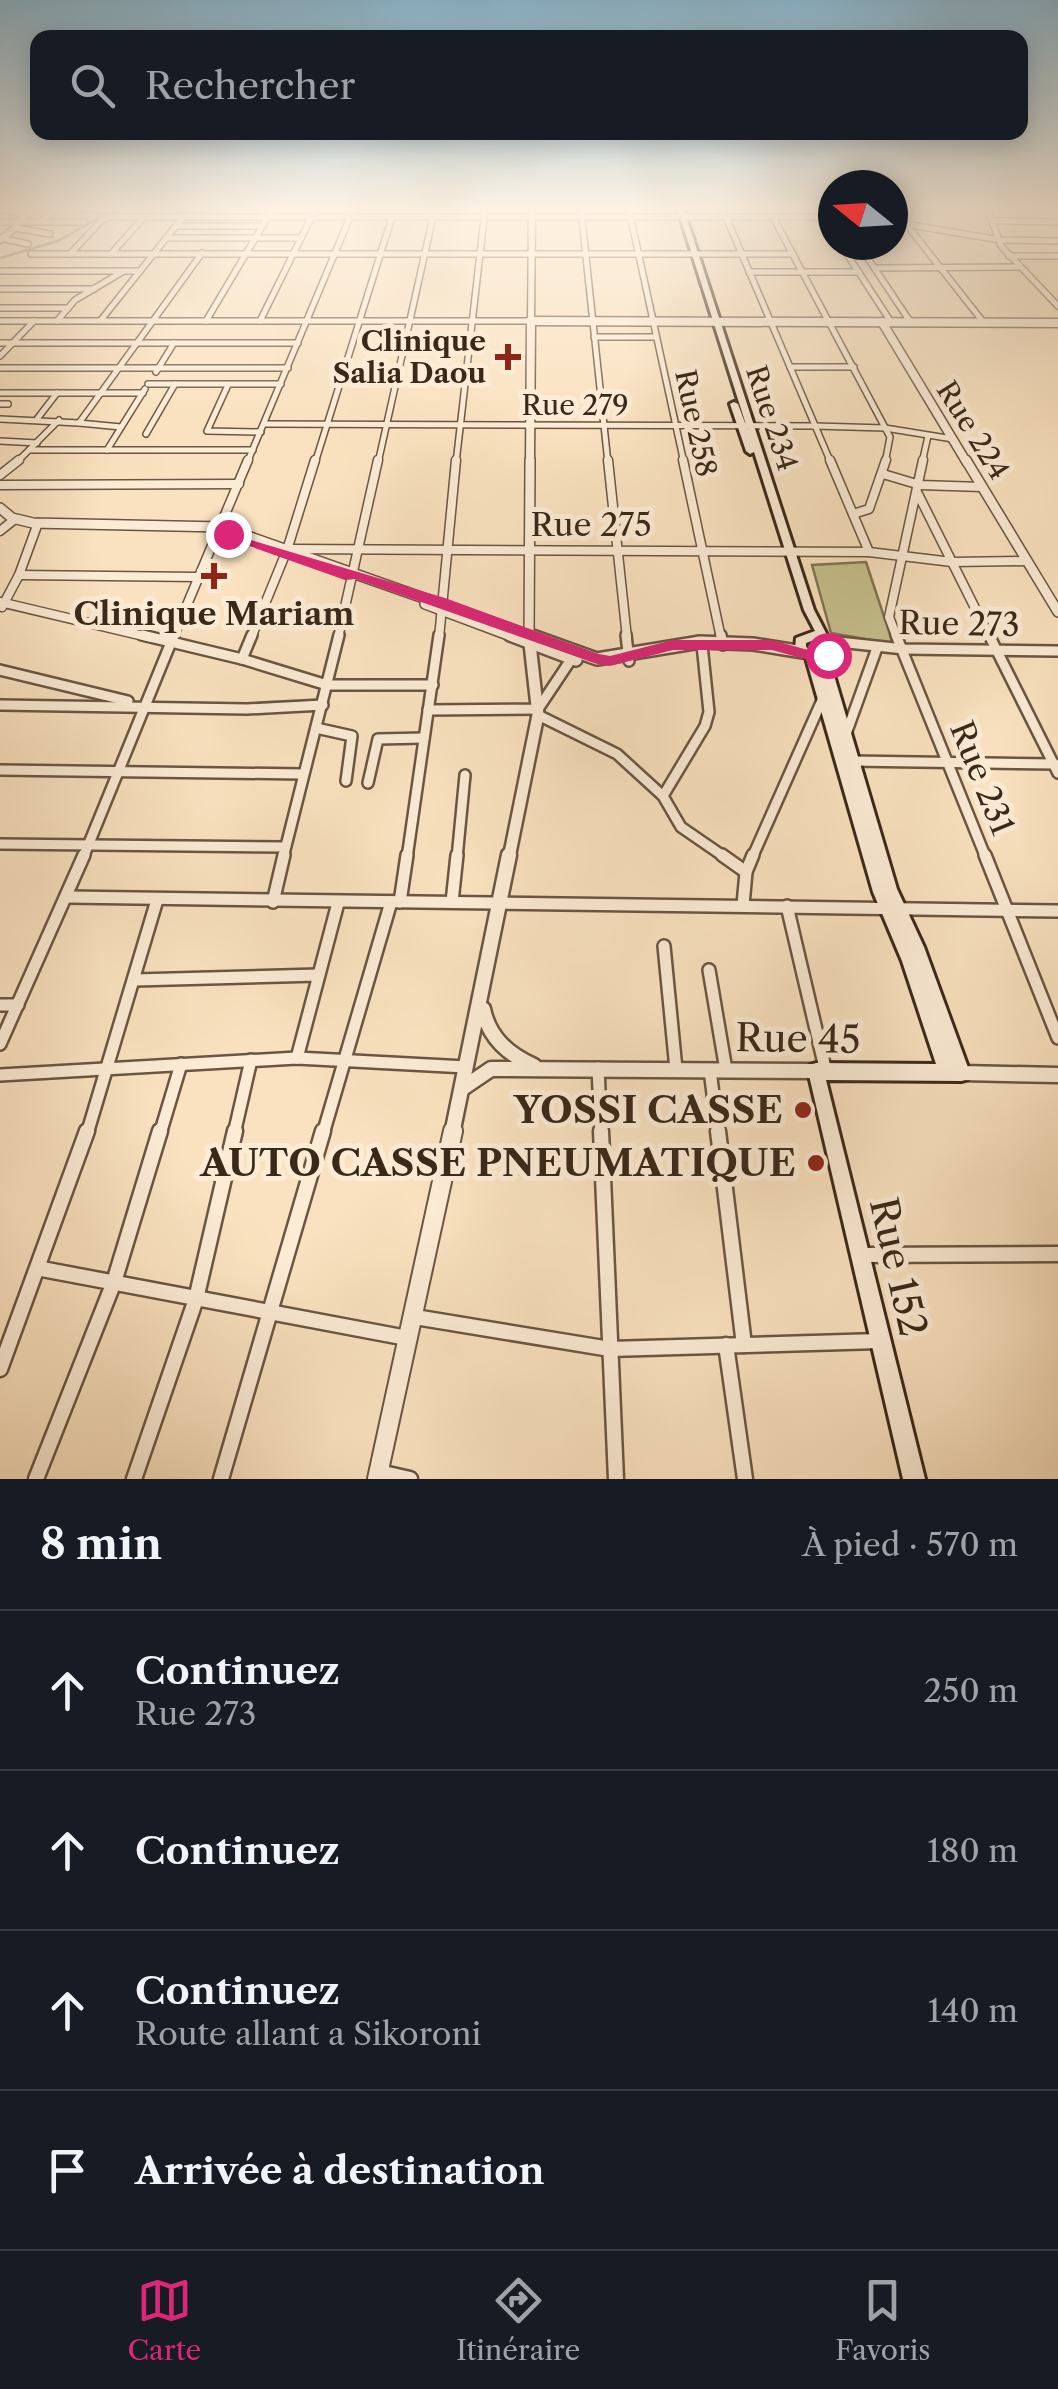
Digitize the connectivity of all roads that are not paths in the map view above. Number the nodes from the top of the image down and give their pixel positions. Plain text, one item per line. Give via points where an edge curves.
1 (111, 279) edge
2 (134, 279) edge
3 (183, 279) edge
4 (231, 279) edge
5 (281, 279) edge
6 (325, 279) edge
7 (372, 279) edge
8 (419, 279) edge
9 (477, 279) edge
10 (532, 279) edge
11 (588, 279) edge
12 (644, 279) edge
13 (700, 279) edge
14 (753, 279) edge
15 (807, 279) edge
16 (863, 279) edge
17 (882, 279) edge
18 (949, 279) edge
19 (1031, 279) edge
20 (0, 289) edge
21 (94, 289) junction
22 (1058, 306) edge
23 (0, 308) edge
24 (68, 308) junction
25 (0, 321) edge
26 (34, 321) junction
27 (56, 321) junction
28 (100, 321) junction
29 (152, 321) junction
30 (206, 321) junction
31 (260, 321) junction
32 (307, 321) junction
33 (358, 321) junction
34 (410, 321) junction
35 (472, 321) junction
36 (532, 321) junction
37 (592, 321) junction
38 (653, 322) junction
39 (713, 322) junction
40 (770, 322) junction
41 (830, 322) junction
42 (886, 322) junction
43 (911, 322) junction
44 (984, 323) junction
45 (1058, 323) edge
46 (594, 336) junction
47 (656, 337) junction
48 (0, 343) edge
49 (12, 343) junction
50 (136, 344) junction
51 (174, 344) junction
52 (298, 344) junction
53 (0, 356) edge
54 (790, 367) junction
55 (854, 367) junction
56 (0, 368) edge
57 (118, 368) junction
58 (158, 368) junction
59 (288, 368) junction
60 (148, 384) junction
61 (175, 384) junction
62 (228, 384) junction
63 (281, 384) junction
64 (0, 393) edge
65 (58, 393) junction
66 (102, 393) junction
67 (143, 393) junction
68 (37, 419) junction
69 (0, 420) edge
70 (59, 420) junction
71 (79, 423) junction
72 (325, 424) junction
73 (386, 424) junction
74 (461, 425) junction
75 (531, 425) junction
76 (604, 425) junction
77 (676, 426) junction
78 (746, 426) junction
79 (816, 426) junction
80 (121, 427) junction
81 (263, 428) junction
82 (885, 428) junction
83 (146, 434) dead end
84 (928, 436) junction
85 (953, 439) junction
86 (0, 441) edge
87 (37, 443) junction
88 (30, 450) junction
89 (107, 450) junction
90 (254, 450) junction
91 (0, 474) edge
92 (883, 474) junction
93 (240, 484) junction
94 (0, 485) edge
95 (982, 487) junction
96 (919, 489) junction
97 (0, 508) edge
98 (853, 514) junction
99 (6, 524) edge
100 (37, 526) junction
101 (220, 530) junction
102 (312, 548) joint
103 (358, 548) junction
104 (446, 548) junction
105 (530, 549) junction
106 (616, 550) junction
107 (702, 550) junction
108 (788, 551) junction
109 (286, 552) junction
110 (870, 552) junction
111 (902, 556) junction
112 (1027, 561) junction
113 (952, 562) junction
114 (19, 575) junction
115 (351, 575) junction
116 (198, 577) junction
117 (2, 605) edge
118 (440, 606) junction
119 (1058, 612) edge
120 (529, 639) junction
121 (173, 642) junction
122 (723, 644) junction
123 (702, 645) junction
124 (772, 645) joint
125 (817, 646) junction
126 (877, 648) junction
127 (904, 649) junction
128 (996, 650) junction
129 (1058, 651) edge
130 (242, 658) junction
131 (572, 658) junction
132 (628, 659) junction
133 (0, 670) edge
134 (327, 685) junction
135 (433, 685) junction
136 (824, 695) junction
137 (0, 705) edge
138 (322, 705) junction
139 (145, 706) junction
140 (428, 710) junction
141 (538, 712) junction
142 (316, 728) junction
143 (845, 736) junction
144 (424, 738) junction
145 (847, 761) junction
146 (949, 762) junction
147 (1056, 767) edge
148 (0, 770) edge
149 (116, 772) junction
150 (302, 774) junction
151 (465, 775) dead end
152 (346, 781) dead end
153 (368, 782) dead end
154 (664, 796) junction
155 (0, 844) edge
156 (89, 845) junction
157 (285, 847) junction
158 (746, 872) junction
159 (68, 897) junction
160 (157, 900) junction
161 (273, 902) junction
162 (338, 902) junction
163 (395, 902) junction
164 (452, 902) junction
165 (500, 902) junction
166 (743, 905) junction
167 (787, 906) junction
168 (892, 908) junction
169 (1007, 910) junction
170 (1058, 910) edge
171 (664, 946) dead end
172 (709, 970) dead end
173 (318, 976) junction
174 (134, 980) junction
175 (482, 1001) junction
176 (0, 1005) edge
177 (18, 1005) junction
178 (1058, 1038) edge
179 (0, 1044) edge
180 (297, 1058) junction
181 (251, 1060) junction
182 (344, 1062) junction
183 (181, 1064) junction
184 (110, 1067) junction
185 (467, 1067) junction
186 (538, 1068) junction
187 (598, 1068) junction
188 (676, 1070) junction
189 (718, 1070) junction
190 (821, 1071) junction
191 (954, 1073) junction
192 (0, 1075) edge
193 (1058, 1075) edge
194 (463, 1088) junction
195 (1058, 1254) edge
196 (858, 1255) junction
197 (42, 1269) junction
198 (114, 1282) junction
199 (196, 1299) junction
200 (270, 1314) junction
201 (415, 1318) junction
202 (410, 1339) junction
203 (879, 1341) junction
204 (726, 1345) junction
205 (744, 1345) junction
206 (610, 1348) junction
207 (0, 1369) edge
208 (378, 1475) edge
209 (36, 1479) edge
210 (134, 1479) edge
211 (221, 1479) edge
212 (410, 1479) edge
213 (616, 1479) edge
214 (745, 1479) edge
215 (914, 1479) edge

1 - 21 street
2 - 28 street
3 - 29 street
4 - 30 street
5 - 31 street
6 - 32 street
7 - 33 street
8 - 34 street
9 - 35 street
10 - 36 street
11 - 37 street
12 - 38 street, Rue 258
13 - 39 main road, Rue 234
14 - 40 street
15 - 41 street
16 - 42 street
17 - 43 street
18 - 44 street
19 - 22 street
20 - 21 street
21 - 24 street
23 - 24 street
24 - 27 street
25 - 26 street
26 - 27 street
26 - 49 street
27 - 28 street
28 - 29 street
29 - 30 street
29 - 50 street
30 - 31 street
31 - 32 street
32 - 33 street
32 - 52 street
33 - 34 street
33 - 72 street
34 - 35 street
34 - 73 street
35 - 36 street
35 - 74 street
36 - 37 street
36 - 75 street
37 - 38 street
37 - 46 street
38 - 39 street
38 - 47 street, Rue 258
39 - 40 street
39 - 78 main road, Rue 234
40 - 41 street
40 - 54 street
41 - 42 street
41 - 55 street
42 - 43 street
42 - 85 street, Rue 224
43 - 44 street
44 - 45 street
46 - 47 street
46 - 76 street
47 - 77 street, Rue 258
48 - 49 street
49 - 50 street
49 - 53 street
50 - 51 street
50 - 57 street
51 - 52 street
51 - 58 street
52 - 59 street
54 - 55 street
54 - 79 street
55 - 82 street
56 - 57 street
57 - 58 street
57 - 66 street
58 - 59 street
58 - 60 street
59 - 63 street
60 - 61 street
60 - 67 street
61 - 62 street
61 - 83 street
62 - 63 street
62 - 81 street via 207,431
63 - 81 street
64 - 65 street
65 - 66 street
65 - 68 street
66 - 67 street
66 - 71 street
67 - 80 street
68 - 69 street
68 - 70 street
70 - 71 street
70 - 87 street
71 - 80 street
72 - 73 street, Rue 279
72 - 81 street, Rue 279
72 - 109 street
73 - 74 street, Rue 279
73 - 103 street
74 - 75 street, Rue 279
74 - 104 street
75 - 76 street, Rue 279
75 - 105 street
76 - 77 street, Rue 279
76 - 106 street
77 - 78 street, Rue 279
77 - 107 street, Rue 258
78 - 79 street, Rue 279
78 - 108 main road, Rue 234
79 - 82 street, Rue 279
79 - 98 street
80 - 89 street
81 - 90 street
82 - 84 street, Rue 279
82 - 92 street via 892,447
84 - 85 street, Rue 279
84 - 96 street, Rue 231
85 - 95 street, Rue 224
86 - 87 street
87 - 88 street
88 - 89 street
88 - 91 street
89 - 90 street
90 - 93 street
92 - 96 street
92 - 98 street via 869,510
93 - 94 street
93 - 101 street
95 - 96 street
95 - 112 street, Rue 224
96 - 111 street, Rue 231
96 - 113 street
97 - 99 street
98 - 110 street
99 - 100 street
100 - 101 street
100 - 114 street
101 - 109 street
101 - 116 street
102 - 103 street, Rue 275
102 - 109 street
103 - 104 street, Rue 275
103 - 115 street
104 - 105 street, Rue 275
104 - 118 street
105 - 106 street, Rue 275
105 - 120 street
106 - 107 street, Rue 275
106 - 132 street
107 - 108 street, Rue 275
107 - 122 street, Rue 258
108 - 110 street, Rue 275
108 - 125 main road, Rue 234
108 - 125 main road, Rue 234
109 - 115 street
109 - 130 street
110 - 111 street
111 - 113 street
111 - 127 street, Rue 231 via 888,610
112 - 113 street
112 - 119 street, Rue 224
113 - 128 street
114 - 116 street
114 - 117 street
115 - 118 street
115 - 134 street
116 - 121 street
117 - 121 street
118 - 120 street
118 - 135 street
120 - 131 street
120 - 132 street via 597,659
120 - 141 street
121 - 130 street
121 - 139 street
122 - 123 street, Rue 273
122 - 124 street, Rue 273
123 - 132 street, Rue 273 via 673,645
123 - 154 street via 709,712
124 - 125 street, Rue 273
125 - 126 street, Rue 273
125 - 136 main road
125 - 143 main road
126 - 127 street, Rue 273
126 - 143 street
127 - 128 street, Rue 273
127 - 146 street, Rue 231
128 - 129 street, Rue 273
128 - 147 street
130 - 134 street
131 - 132 street via 606,668
131 - 141 street
133 - 139 street
134 - 135 street
134 - 138 street
135 - 140 street
136 - 145 main road
136 - 158 street
137 - 139 street
138 - 139 street
138 - 142 street
139 - 149 street
140 - 141 street
140 - 144 street
141 - 154 street via 594,738
141 - 165 street
142 - 150 street
142 - 152 street via 352,736
143 - 145 main road
144 - 153 street via 378,739
144 - 163 street
145 - 146 street
145 - 168 main road
146 - 147 street
146 - 169 street, Rue 231
148 - 149 street
149 - 150 street
149 - 156 street
150 - 157 street
151 - 164 street
154 - 158 street via 681,828
155 - 156 street
156 - 157 street
156 - 159 street
157 - 161 street
158 - 166 street
159 - 160 street
159 - 177 street
160 - 161 street
160 - 174 street
161 - 162 street
162 - 163 street
162 - 173 street
163 - 164 street
163 - 182 street
164 - 165 street
165 - 166 street
165 - 175 street
166 - 167 street
167 - 168 street
167 - 190 street
168 - 169 street
168 - 191 main road
169 - 170 street
169 - 178 street, Rue 231
171 - 188 street
172 - 189 street
173 - 174 street
173 - 180 street
174 - 184 street
175 - 185 street
175 - 186 street via 494,1040
176 - 177 street
177 - 179 street
180 - 181 street
180 - 182 street
181 - 183 street
181 - 199 street
182 - 185 street
182 - 200 street
183 - 184 street
183 - 198 street
184 - 192 street
184 - 197 street
185 - 194 street
186 - 187 street, Rue 45
186 - 194 street, Rue 45 via 491,1069
187 - 188 street, Rue 45
187 - 206 street
188 - 189 street, Rue 45
189 - 190 street, Rue 45
189 - 205 street
190 - 191 main road, Rue 45
190 - 196 main road, Rue 152
191 - 193 street, Rue 45
194 - 201 street
195 - 196 street
196 - 203 main road, Rue 152
197 - 198 street
197 - 207 street
198 - 199 street
198 - 209 street
199 - 200 street
199 - 210 street
200 - 202 street
200 - 211 street
201 - 202 street
201 - 206 street
202 - 208 street
203 - 205 street
203 - 215 main road, Rue 152
204 - 205 street
204 - 206 street
204 - 214 street
206 - 213 street
208 - 212 street

